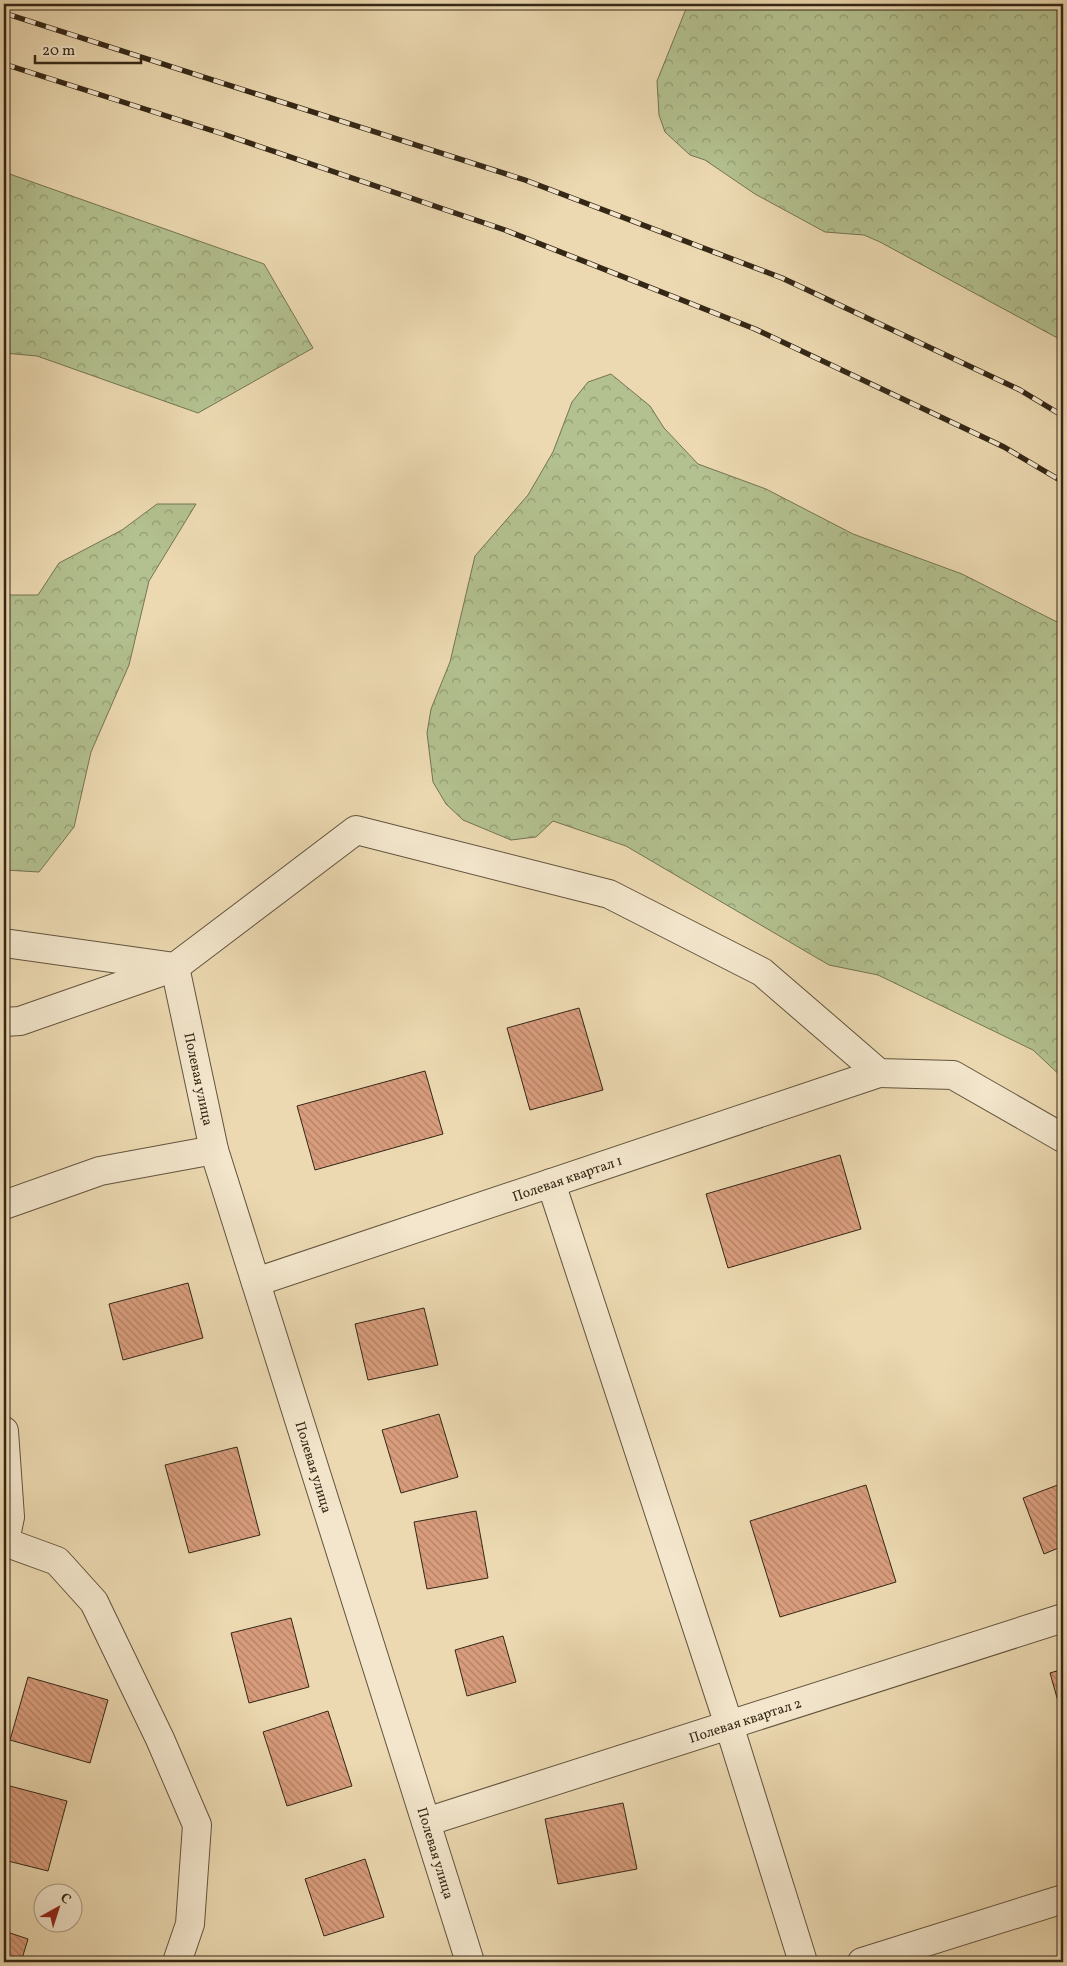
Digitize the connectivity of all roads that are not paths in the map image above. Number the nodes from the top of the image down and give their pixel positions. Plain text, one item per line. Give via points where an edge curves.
1 (4, 943) edge
2 (176, 967) junction
3 (4, 1022) edge
4 (879, 1073) junction
5 (1063, 1138) edge
6 (214, 1150) junction
7 (551, 1183) junction
8 (4, 1205) edge
9 (256, 1282) junction
10 (4, 1431) edge
11 (4, 1544) edge
12 (1063, 1618) edge
13 (729, 1725) junction
14 (426, 1822) junction
15 (1063, 1899) edge
16 (177, 1962) edge
17 (470, 1962) edge
18 (803, 1962) edge
19 (862, 1962) edge

1 - 2 street
2 - 3 street via 20,1021
2 - 4 street via 356,830 609,894 762,972
2 - 6 street, Полевая улица
4 - 5 street via 953,1075
4 - 7 street, Полевая квартал 1
6 - 8 street via 100,1171
6 - 9 street, Полевая улица
7 - 9 street, Полевая квартал 1
7 - 13 street
9 - 14 street, Полевая улица
10 - 11 street via 10,1517
11 - 16 street via 58,1561 94,1602 160,1739 197,1826 190,1924
12 - 13 street, Полевая квартал 2
13 - 14 street, Полевая квартал 2
13 - 18 street
14 - 17 street, Полевая улица
15 - 19 street

